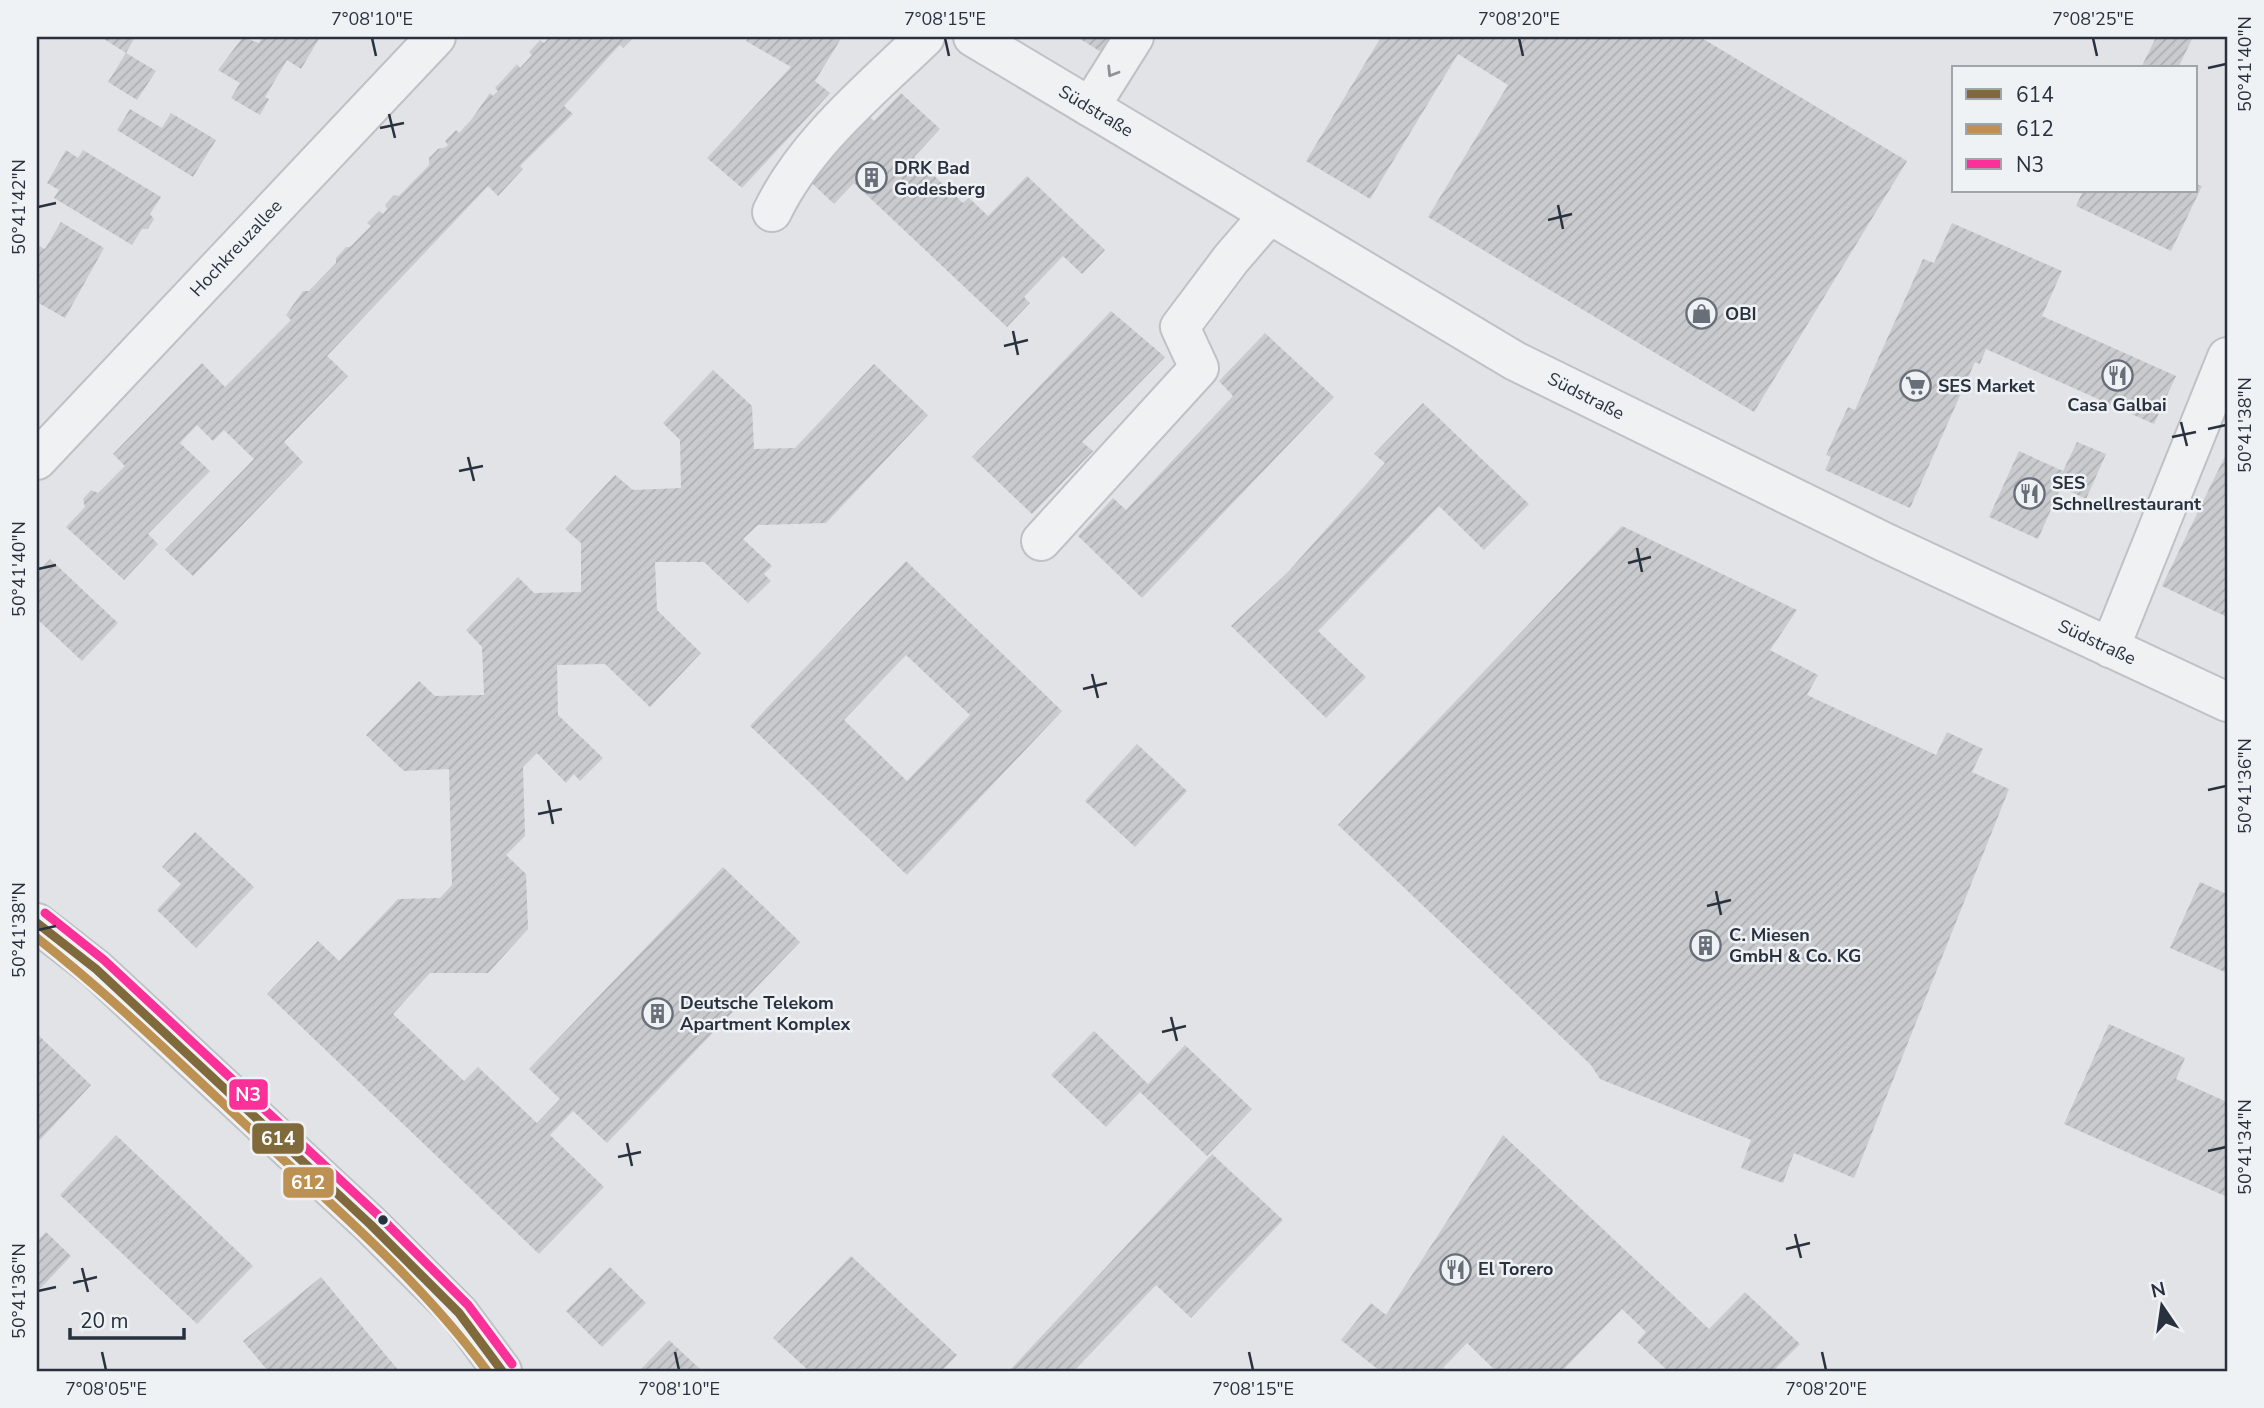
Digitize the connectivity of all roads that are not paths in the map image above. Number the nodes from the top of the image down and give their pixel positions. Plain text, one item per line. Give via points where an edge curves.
1 (436, 37) edge
2 (925, 37) edge
3 (973, 37) edge
4 (1134, 37) edge
5 (1090, 107) junction
6 (772, 212) dead end
7 (1269, 215) junction
8 (2227, 357) edge
9 (37, 460) edge
10 (1041, 541) dead end
11 (2110, 648) junction
12 (2227, 702) edge
13 (37, 923) edge
14 (502, 1371) edge

1 - 9 street, Hochkreuzallee
2 - 6 street via 865,94 788,179
3 - 5 street, Südstraße
4 -> 5 street
5 - 7 street, Südstraße
7 - 10 street via 1180,327 1199,368
7 - 11 street, Südstraße via 1515,361
8 - 11 street
11 - 12 street, Südstraße
13 - 14 street via 96,969 371,1225 459,1312

